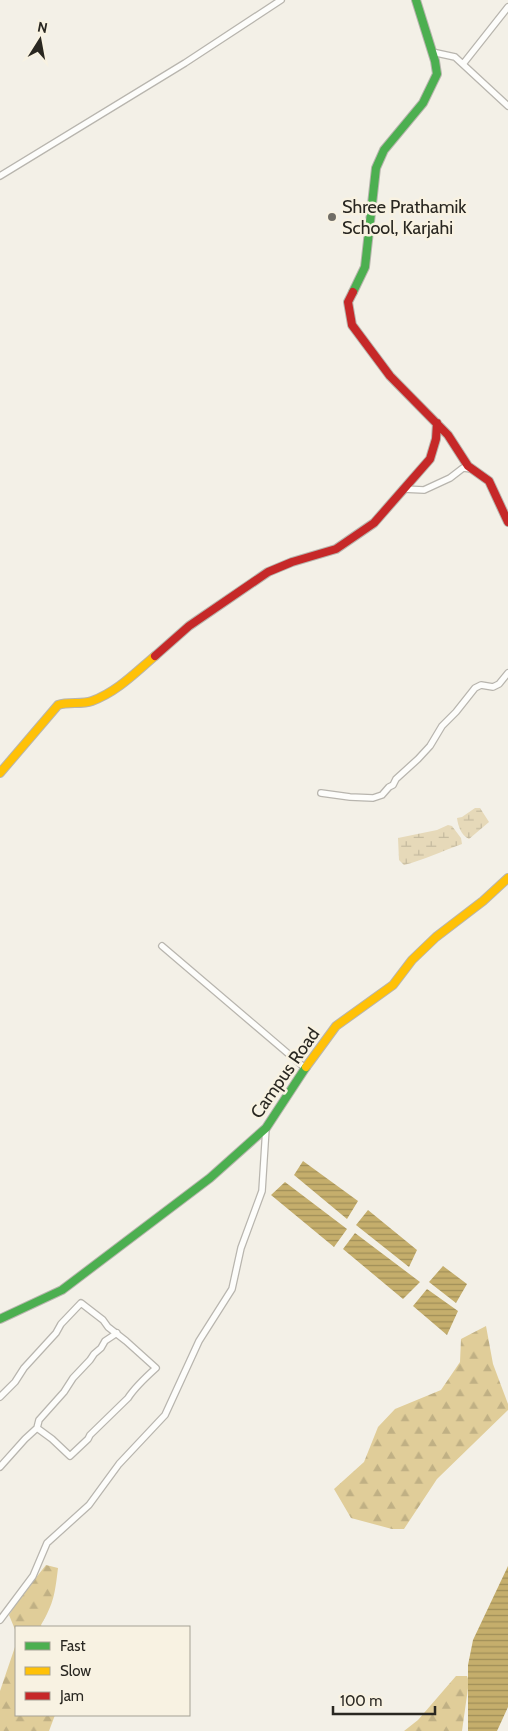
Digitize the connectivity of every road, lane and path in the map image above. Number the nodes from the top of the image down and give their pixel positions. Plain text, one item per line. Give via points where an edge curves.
1 (281, 0) edge
2 (416, 0) edge
3 (508, 7) edge
4 (432, 52) junction
5 (463, 64) junction
6 (508, 106) edge
7 (0, 176) edge
8 (437, 423) junction
9 (472, 469) junction
10 (403, 489) junction
11 (508, 522) edge
12 (508, 673) edge
13 (0, 773) edge
14 (321, 792) dead end
15 (508, 878) edge
16 (162, 946) dead end
17 (305, 1068) junction
18 (266, 1128) junction
19 (0, 1320) edge
20 (117, 1333) junction
21 (0, 1396) edge
22 (38, 1428) junction
23 (0, 1467) edge
24 (0, 1620) edge

1 - 7 street via 185,64
2 - 4 street
3 - 5 street
4 - 5 street via 455,57
4 - 8 street via 437,74 427,96 384,150 376,168 365,267 348,302 352,325 390,376
5 - 6 street
8 - 9 street
8 - 10 street via 430,459
9 - 10 street via 463,468 424,490
9 - 11 street via 489,481
10 - 13 street via 374,523 336,549 268,572 189,626 120,686 92,701 58,705
12 - 14 street via 493,687 481,685 474,688 422,754 382,795 350,797
15 - 17 street, Campus Road via 436,937 412,960 393,985 336,1026
16 - 17 street
17 - 18 street, Campus Road
18 - 19 street, Campus Road via 210,1178 62,1290
18 - 24 street via 262,1191 241,1248 232,1289 199,1341 165,1415 119,1464 89,1505 47,1542 33,1576
20 - 21 street via 81,1303
20 - 22 street via 105,1341 73,1378 39,1420
20 - 22 street via 156,1368 70,1456
22 - 23 street

